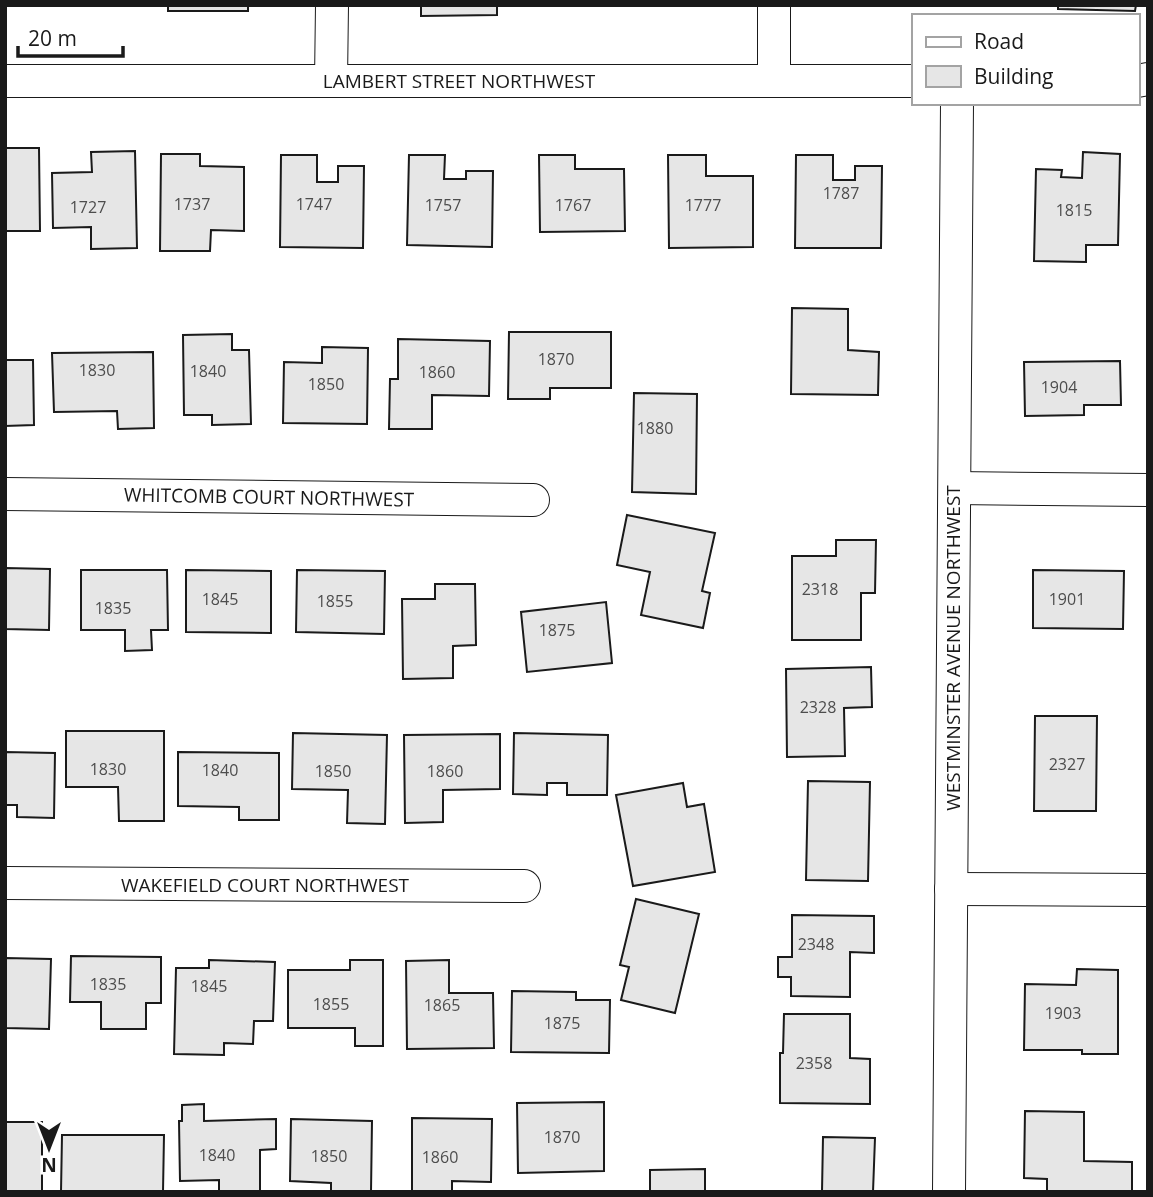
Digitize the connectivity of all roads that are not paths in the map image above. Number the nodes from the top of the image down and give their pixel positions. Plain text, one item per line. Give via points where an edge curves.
1 (332, 5) edge
2 (774, 5) edge
3 (5, 80) edge
4 (331, 80) junction
5 (774, 80) junction
6 (912, 81) edge
7 (957, 105) edge
8 (955, 488) junction
9 (1148, 490) edge
10 (5, 494) edge
11 (533, 500) dead end
12 (5, 883) edge
13 (524, 886) dead end
14 (951, 889) junction
15 (1148, 890) edge
16 (949, 1192) edge

1 - 4 street
2 - 5 street
3 - 4 street, LAMBERT STREET NORTHWEST
4 - 5 street, LAMBERT STREET NORTHWEST
5 - 6 street, LAMBERT STREET NORTHWEST
7 - 8 street, WESTMINSTER AVENUE NORTHWEST
8 - 9 street
8 - 14 street, WESTMINSTER AVENUE NORTHWEST
10 - 11 street, WHITCOMB COURT NORTHWEST
12 - 13 street, WAKEFIELD COURT NORTHWEST
14 - 15 street
14 - 16 street, WESTMINSTER AVENUE NORTHWEST

